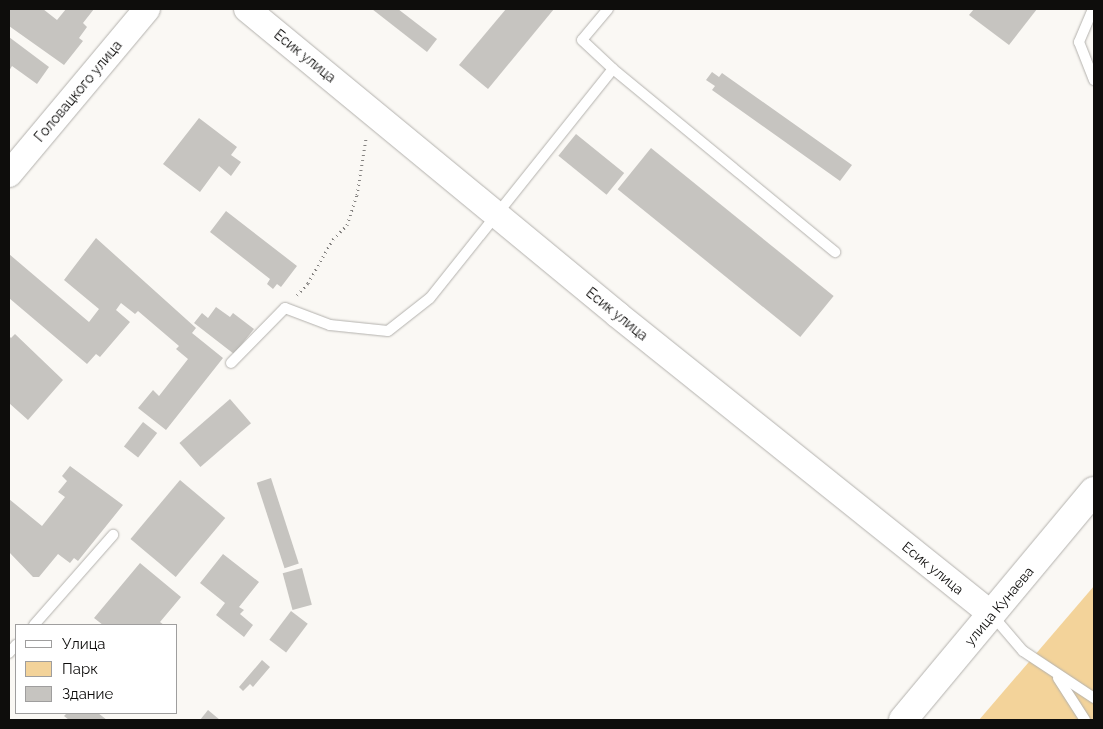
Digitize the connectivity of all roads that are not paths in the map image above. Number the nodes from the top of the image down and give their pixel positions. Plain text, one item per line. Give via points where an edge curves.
1 (147, 9) edge
2 (246, 9) edge
3 (608, 9) edge
4 (1092, 9) edge
5 (613, 69) junction
6 (1094, 80) edge
7 (9, 174) edge
8 (496, 213) junction
9 (835, 252) dead end
10 (230, 363) dead end
11 (1094, 491) edge
12 (113, 536) dead end
13 (992, 615) junction
14 (35, 624) edge
15 (1055, 673) junction
16 (1094, 698) edge
17 (903, 720) edge
18 (1085, 720) edge

1 - 7 street, Головацкого улица
2 - 8 street, Есик улица
3 - 5 lane via 582,40
4 - 6 lane via 1079,42
5 - 8 lane
5 - 9 lane
8 - 10 lane via 430,298 388,331 330,325 285,308
8 - 13 street, Есик улица
11 - 13 main road, улица Кунаева
12 - 14 lane
13 - 15 lane via 1023,651
13 - 17 main road, улица Кунаева
15 - 16 lane
15 - 18 lane

